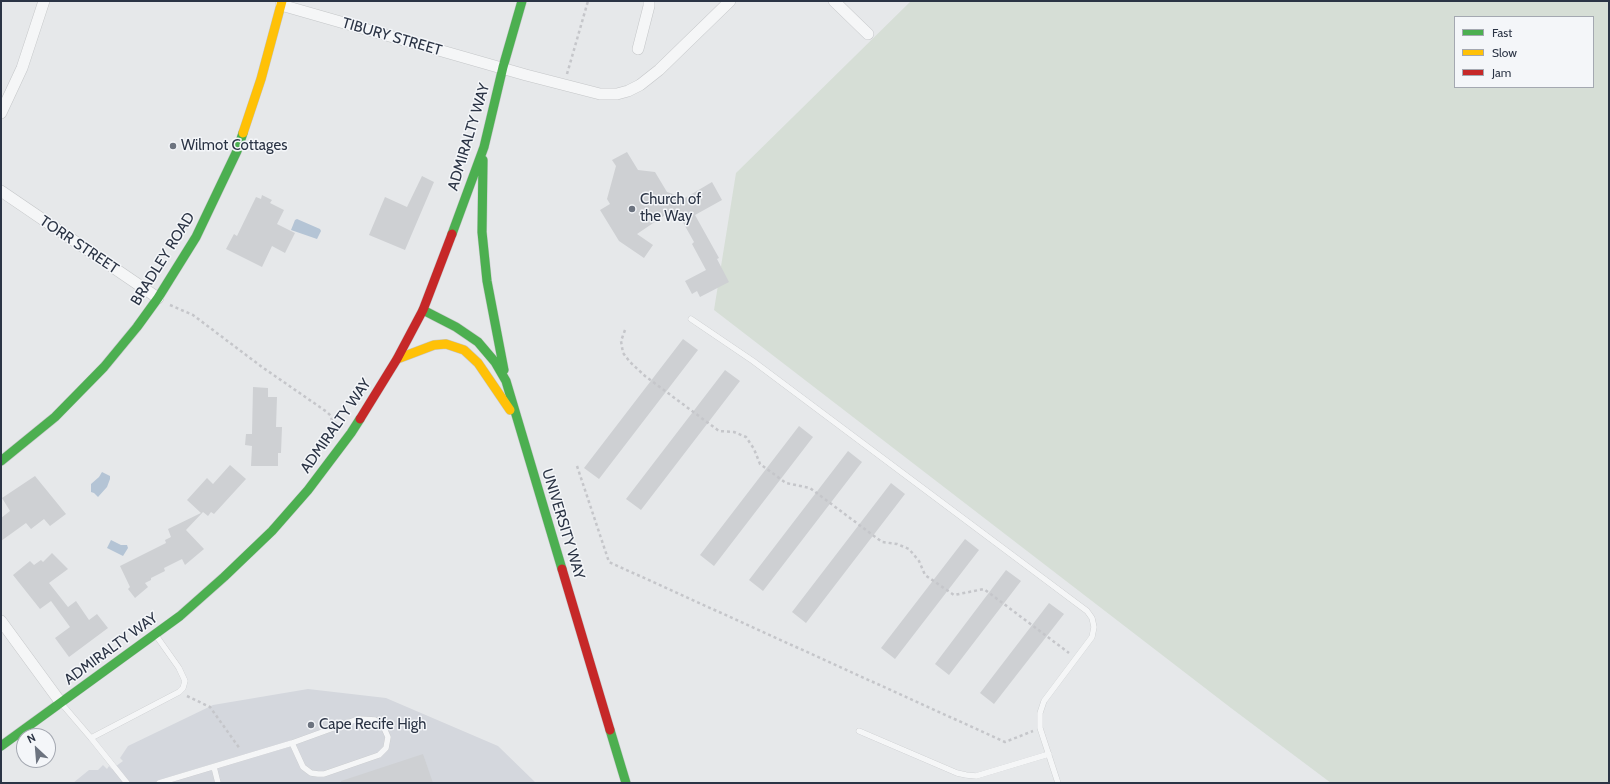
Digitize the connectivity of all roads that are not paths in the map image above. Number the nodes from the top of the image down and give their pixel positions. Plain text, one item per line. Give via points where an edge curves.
1 (44, 1) edge
2 (522, 1) edge
3 (648, 1) edge
4 (730, 1) edge
5 (834, 1) edge
6 (282, 3) edge
7 (868, 34) dead end
8 (638, 49) dead end
9 (503, 68) junction
10 (1, 113) edge
11 (484, 147) junction
12 (1, 192) edge
13 (158, 298) junction
14 (423, 310) junction
15 (691, 319) dead end
16 (397, 359) junction
17 (506, 381) junction
18 (518, 423) junction
19 (1, 461) edge
20 (1, 621) edge
21 (155, 634) junction
22 (60, 703) junction
23 (859, 731) dead end
24 (91, 738) junction
25 (292, 743) junction
26 (1, 746) edge
27 (1049, 754) junction
28 (214, 767) junction
29 (127, 783) edge
30 (159, 783) edge
31 (218, 783) edge
32 (626, 783) edge
33 (1058, 783) edge

1 - 10 street via 22,68
2 - 9 main road, ADMIRALTY WAY
3 - 8 street via 650,6
4 - 9 street, TIBURY STREET via 659,70 628,91 600,94
5 - 7 street
6 - 9 street, TIBURY STREET
6 - 13 main road, BRADLEY ROAD via 261,79 237,151 196,237
9 - 11 main road, ADMIRALTY WAY
11 - 14 main road, ADMIRALTY WAY
11 - 17 main road via 482,232 487,281
12 - 13 street, TORR STREET
13 - 19 main road, BRADLEY ROAD via 104,366 61,411
14 - 16 main road, ADMIRALTY WAY
14 - 17 main road, UNIVERSITY WAY via 478,342 495,362
15 - 27 lane via 754,361 1087,611 1094,627 1092,637 1044,701 1040,713 1040,728
16 - 18 main road via 434,345 446,344 464,350 478,363
16 - 21 main road, ADMIRALTY WAY via 351,433 303,496 253,551 180,616
17 - 18 main road, UNIVERSITY WAY
18 - 32 main road, UNIVERSITY WAY
20 - 22 street
21 - 22 main road, ADMIRALTY WAY
21 - 24 lane via 183,675 184,684 179,692
22 - 24 lane
22 - 26 main road, ADMIRALTY WAY
23 - 27 lane via 966,775 976,776
24 - 29 lane
25 - 25 lane via 362,719 380,722 388,737 386,748 379,755 324,774 311,773 303,767
25 - 28 lane
27 - 33 lane
28 - 30 lane
28 - 31 lane

